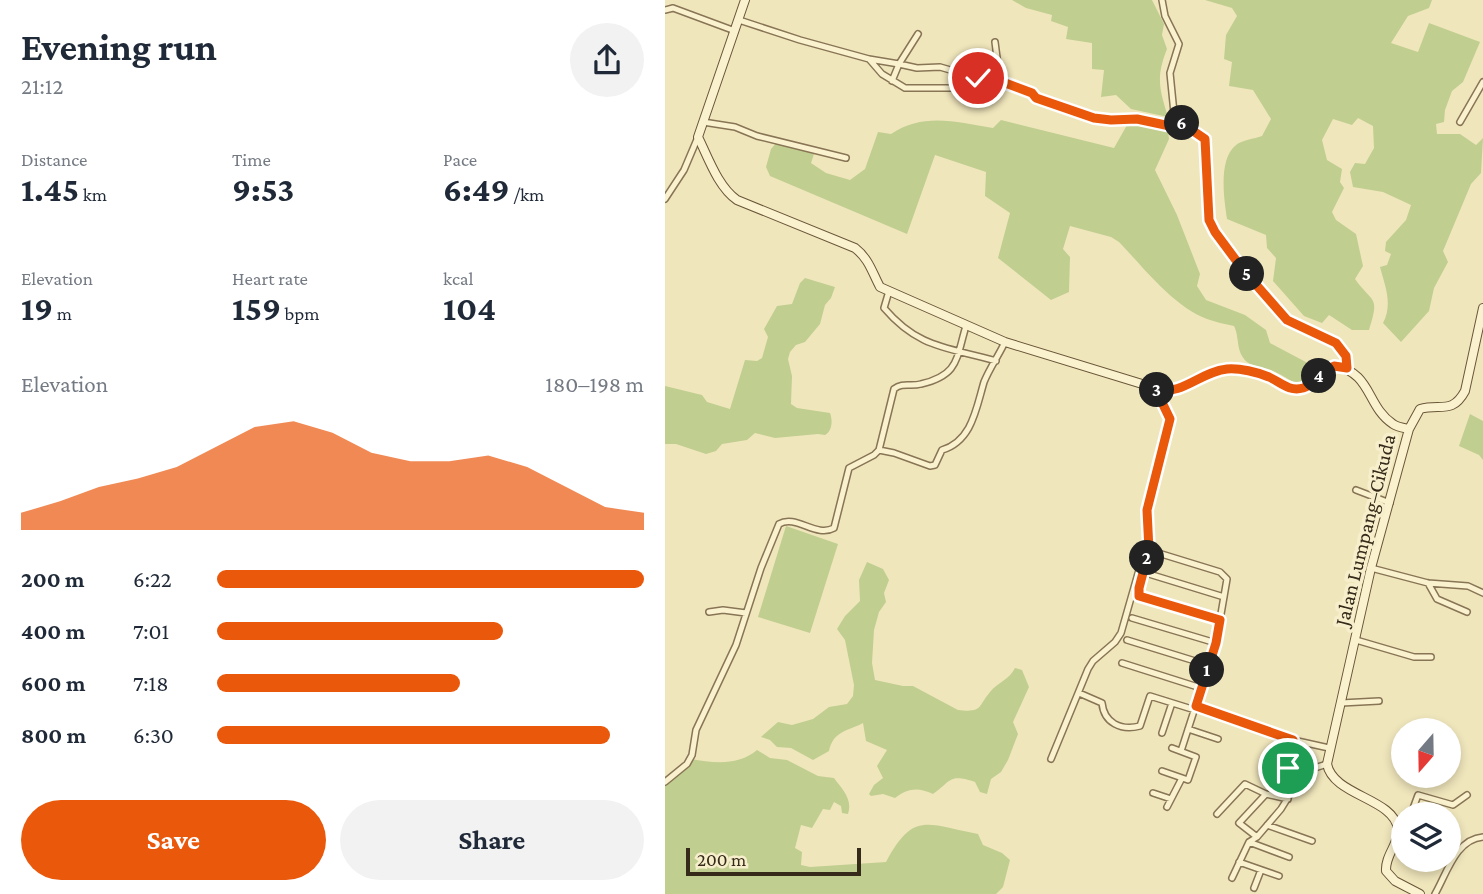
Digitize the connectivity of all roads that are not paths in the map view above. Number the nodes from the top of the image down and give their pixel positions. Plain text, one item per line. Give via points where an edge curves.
1 (745, 0) edge
2 (1162, 0) edge
3 (665, 9) edge
4 (739, 20) junction
5 (735, 31) junction
6 (918, 34) dead end
7 (995, 42) dead end
8 (869, 59) junction
9 (899, 64) junction
10 (892, 81) junction
11 (1000, 81) junction
12 (1483, 82) edge
13 (984, 88) junction
14 (703, 122) junction
15 (1180, 122) junction
16 (1461, 122) dead end
17 (698, 137) junction
18 (846, 158) dead end
19 (665, 199) edge
20 (889, 291) junction
21 (1483, 308) edge
22 (966, 326) junction
23 (1005, 342) junction
24 (958, 352) junction
25 (996, 361) junction
26 (1347, 368) junction
27 (1156, 390) junction
28 (1409, 429) junction
29 (879, 450) junction
30 (1356, 490) dead end
31 (1390, 503) junction
32 (1147, 542) junction
33 (1155, 552) dead end
34 (1371, 568) junction
35 (1149, 574) dead end
36 (1428, 583) junction
37 (1483, 593) edge
38 (1224, 597) junction
39 (709, 612) dead end
40 (1467, 612) dead end
41 (746, 613) junction
42 (1132, 618) dead end
43 (1220, 620) junction
44 (1128, 640) dead end
45 (1356, 640) junction
46 (1216, 643) junction
47 (1431, 657) dead end
48 (1122, 663) dead end
49 (1208, 665) junction
50 (1201, 688) junction
51 (1079, 692) junction
52 (1379, 701) dead end
53 (1172, 703) junction
54 (1341, 703) junction
55 (1195, 708) junction
56 (1188, 729) junction
57 (1162, 733) dead end
58 (1219, 739) dead end
59 (1293, 740) junction
60 (1173, 748) dead end
61 (1329, 748) junction
62 (1181, 751) junction
63 (1051, 759) dead end
64 (1327, 764) junction
65 (1163, 771) dead end
66 (1299, 773) junction
67 (1182, 778) junction
68 (665, 782) edge
69 (1153, 793) dead end
70 (1266, 793) junction
71 (1467, 795) dead end
72 (1171, 799) junction
73 (1288, 799) junction
74 (1415, 802) edge
75 (1442, 802) edge
76 (1457, 802) edge
77 (1167, 807) dead end
78 (1217, 814) dead end
79 (1391, 816) edge
80 (1267, 825) junction
81 (1257, 836) junction
82 (1483, 837) edge
83 (1312, 841) dead end
84 (1249, 842) junction
85 (1391, 849) edge
86 (1289, 857) dead end
87 (1239, 862) junction
88 (1261, 870) junction
89 (1279, 876) dead end
90 (1232, 878) dead end
91 (1254, 888) dead end
92 (1420, 894) edge
93 (1435, 894) edge

1 - 4 street
2 - 15 street via 1178,44 1170,79 1172,107
3 - 5 street
4 - 5 street
4 - 8 street
5 - 14 street
6 - 9 street
7 - 11 street
8 - 9 street
8 - 10 street
9 - 10 street
9 - 13 street via 956,70 978,78
10 - 13 street via 918,90
11 - 13 street
11 - 15 street via 1094,118 1137,119 1170,126
12 - 16 street
14 - 17 street
14 - 18 street
15 - 26 street via 1205,139 1209,220 1215,232 1287,320 1336,343 1346,356
17 - 19 street
17 - 20 street via 732,197 855,248 870,264 880,287
20 - 22 street
20 - 24 street via 884,308 913,336
21 - 28 street via 1461,398 1453,406 1420,410
22 - 23 street
22 - 24 street
23 - 25 street
23 - 27 street
24 - 25 street
24 - 29 street via 946,375 894,389
25 - 29 street via 965,436 942,450 935,465
26 - 27 street via 1334,366 1303,388 1229,369 1178,390
26 - 28 street, Jalan Lumpang–Cikuda via 1392,424
27 - 32 street via 1170,419 1147,510
28 - 31 street, Jalan Lumpang–Cikuda
29 - 41 street via 849,468 831,530 789,521 779,524
30 - 31 street
31 - 34 street, Jalan Lumpang–Cikuda
32 - 43 street via 1139,596
32 - 51 street via 1121,633 1093,661
33 - 38 street via 1220,572 1227,579
34 - 36 street
34 - 45 street, Jalan Lumpang–Cikuda
35 - 38 street
36 - 37 street via 1468,586
36 - 40 street via 1437,599
38 - 43 street
39 - 41 street
41 - 68 street via 696,730 692,755
42 - 46 street
43 - 46 street
44 - 49 street
45 - 47 street via 1414,657
45 - 54 street, Jalan Lumpang–Cikuda
46 - 49 street
48 - 50 street
49 - 50 street
50 - 55 street
51 - 53 street via 1102,703 1106,717 1129,729 1140,726 1150,696
51 - 63 street
52 - 54 street
53 - 55 street
53 - 57 street
54 - 61 street, Jalan Lumpang–Cikuda
55 - 56 street
55 - 59 street
56 - 58 street
56 - 62 street
59 - 61 street
59 - 66 street via 1280,764
60 - 62 street
61 - 64 street, Jalan Lumpang–Cikuda
62 - 67 street via 1196,757 1188,780
64 - 66 street
64 - 79 street via 1334,779
65 - 67 street
66 - 73 street
67 - 72 street
69 - 72 street
70 - 73 street
70 - 78 street via 1245,783
70 - 81 street via 1239,823
71 - 76 street
72 - 77 street
73 - 80 street
74 - 75 street via 1418,795
80 - 81 street
80 - 83 street
81 - 84 street
82 - 93 street via 1464,843
84 - 86 street
84 - 87 street
85 - 92 street via 1386,871
87 - 88 street
87 - 90 street
88 - 89 street
88 - 91 street

